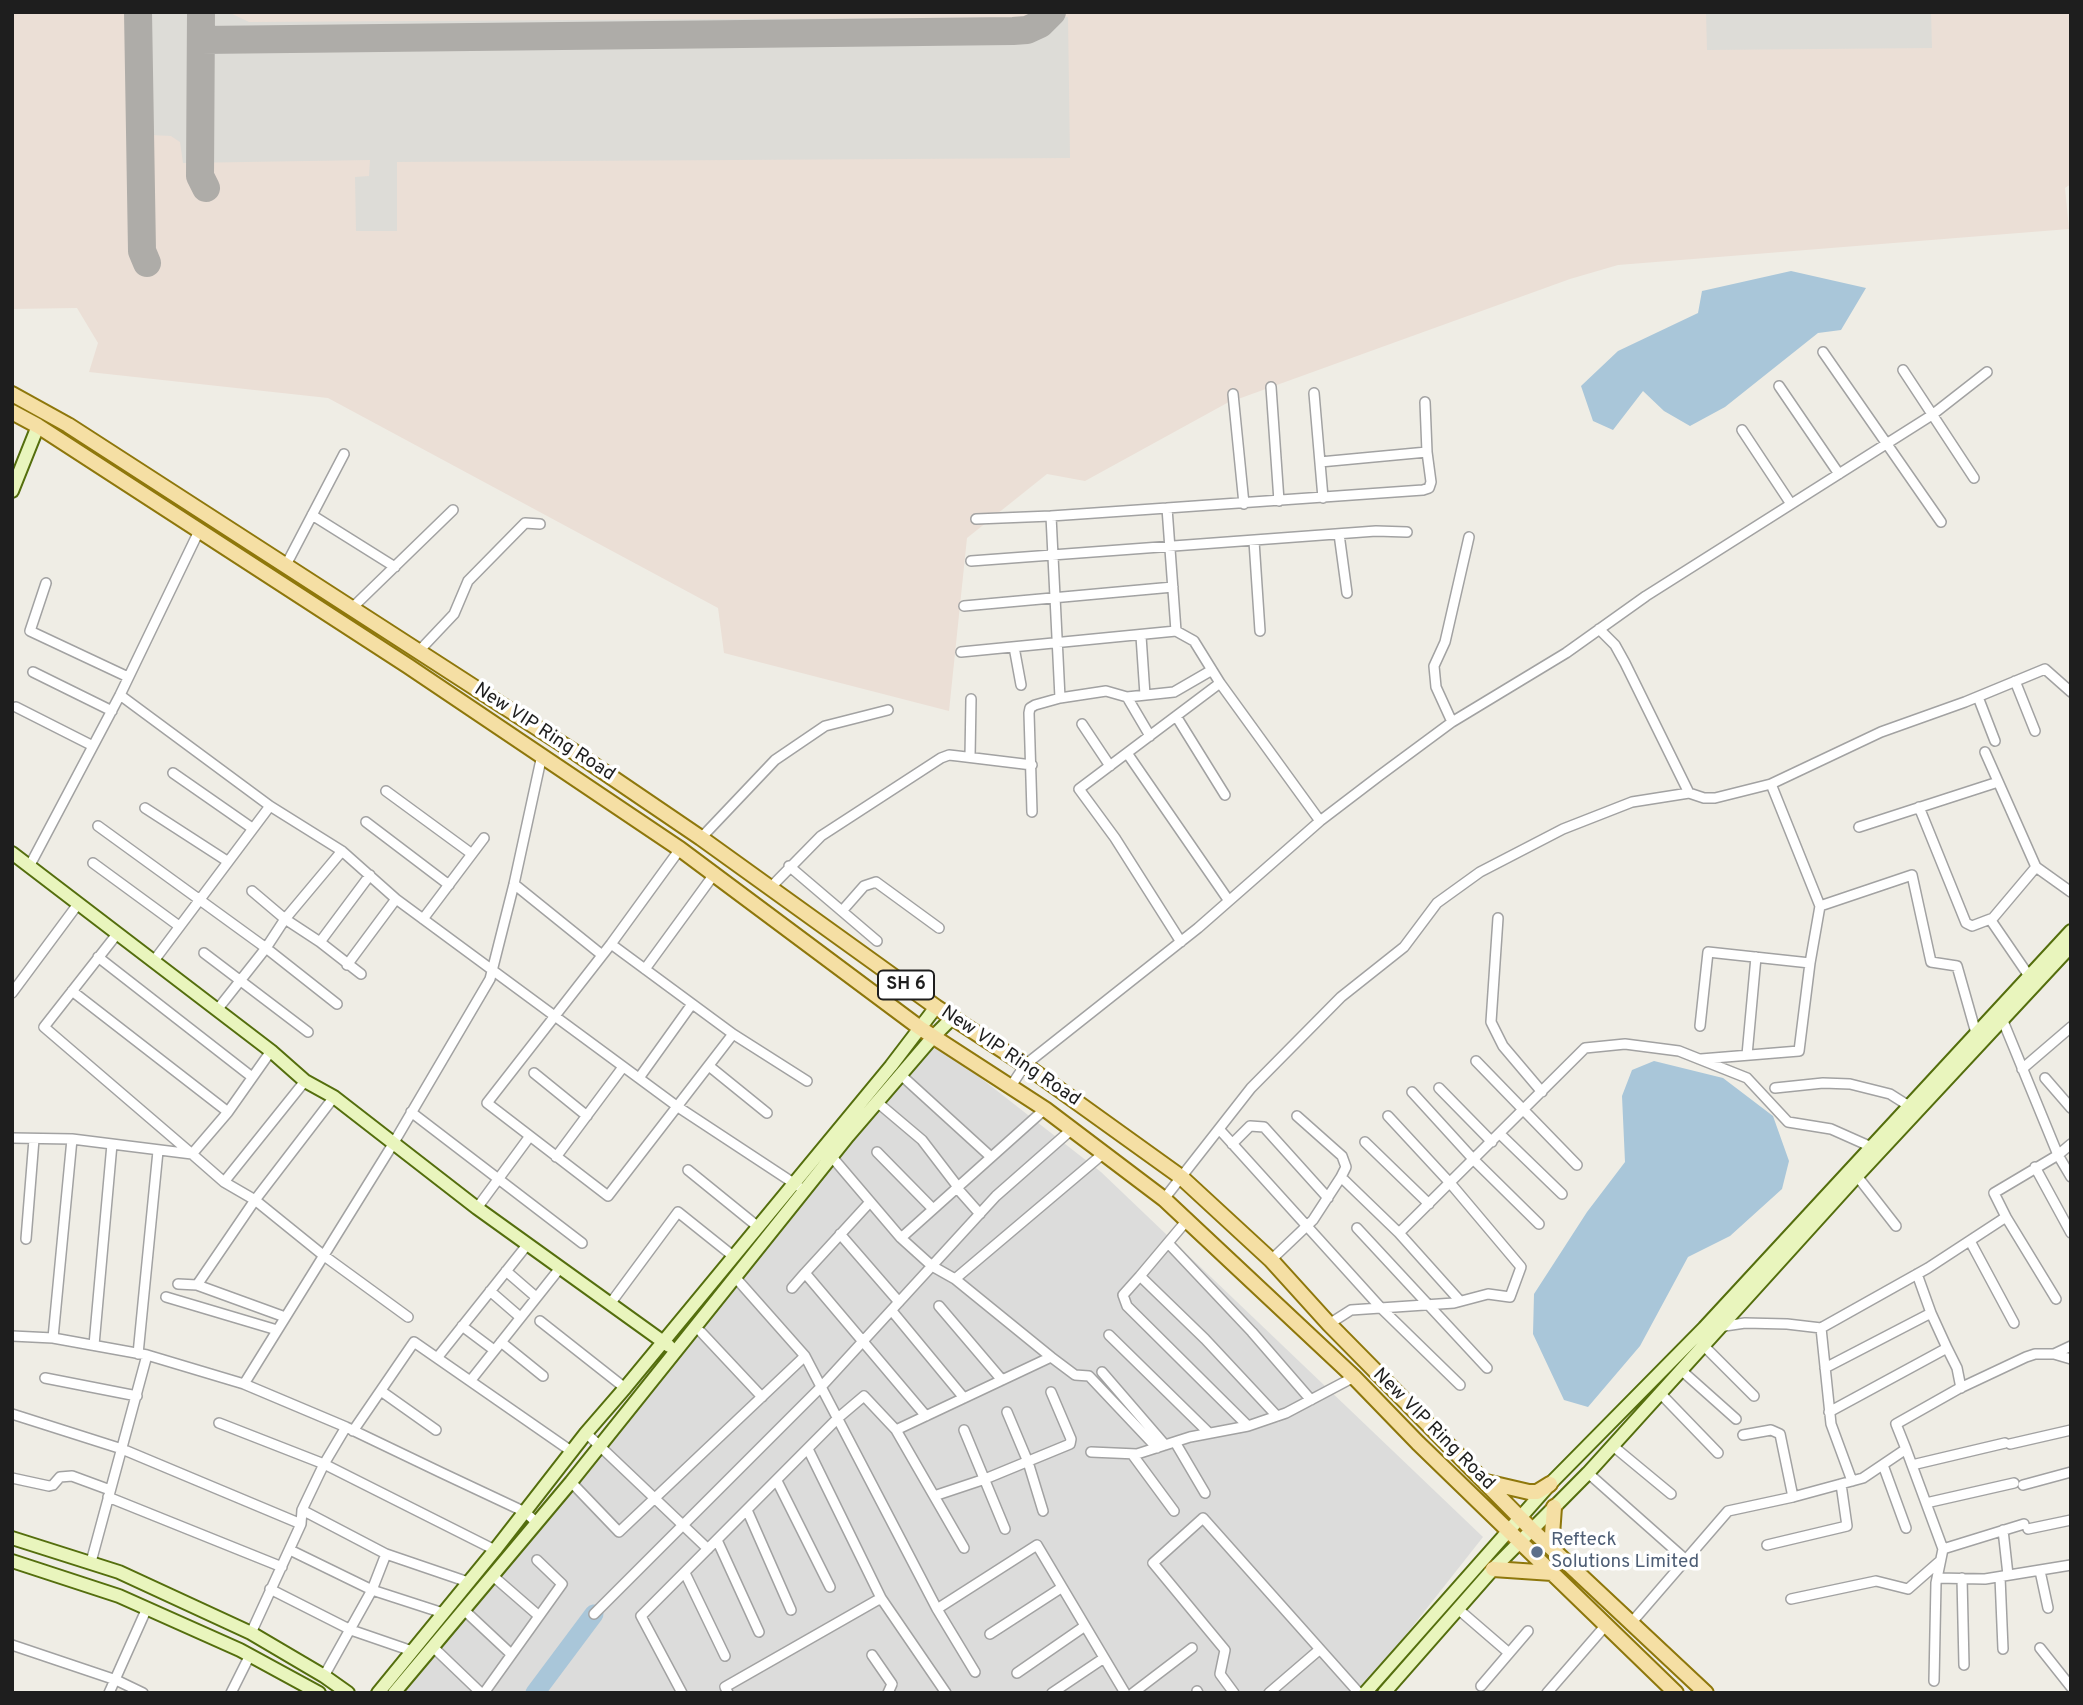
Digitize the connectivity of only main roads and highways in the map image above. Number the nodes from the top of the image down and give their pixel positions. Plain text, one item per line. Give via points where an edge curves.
1 (12, 394) edge
2 (12, 412) edge
3 (195, 506) junction
4 (186, 522) junction
5 (1485, 1482) junction
6 (1550, 1484) road end
7 (1554, 1507) road end
8 (1555, 1551) junction
9 (1493, 1569) road end
10 (1552, 1573) junction
11 (1673, 1660) junction
12 (1659, 1676) junction
13 (1676, 1693) edge
14 (1706, 1693) edge

1 - 3 main road, New VIP Ring Road / SH 6
2 - 4 main road, New VIP Ring Road / SH 6
3 - 4 main road
3 - 5 main road, New VIP Ring Road / SH 6 via 576,752 1181,1177 1271,1260
4 - 10 main road, New VIP Ring Road / SH 6 via 715,873 920,1028 1045,1109 1164,1199 1354,1377
5 - 6 main road via 1529,1492
5 - 8 main road, New VIP Ring Road / SH 6
7 - 8 main road
8 - 11 main road, New VIP Ring Road / SH 6
9 - 10 main road
10 - 12 main road, New VIP Ring Road / SH 6
11 - 12 main road
11 - 14 main road, New VIP Ring Road / SH 6
12 - 13 main road, New VIP Ring Road / SH 6

